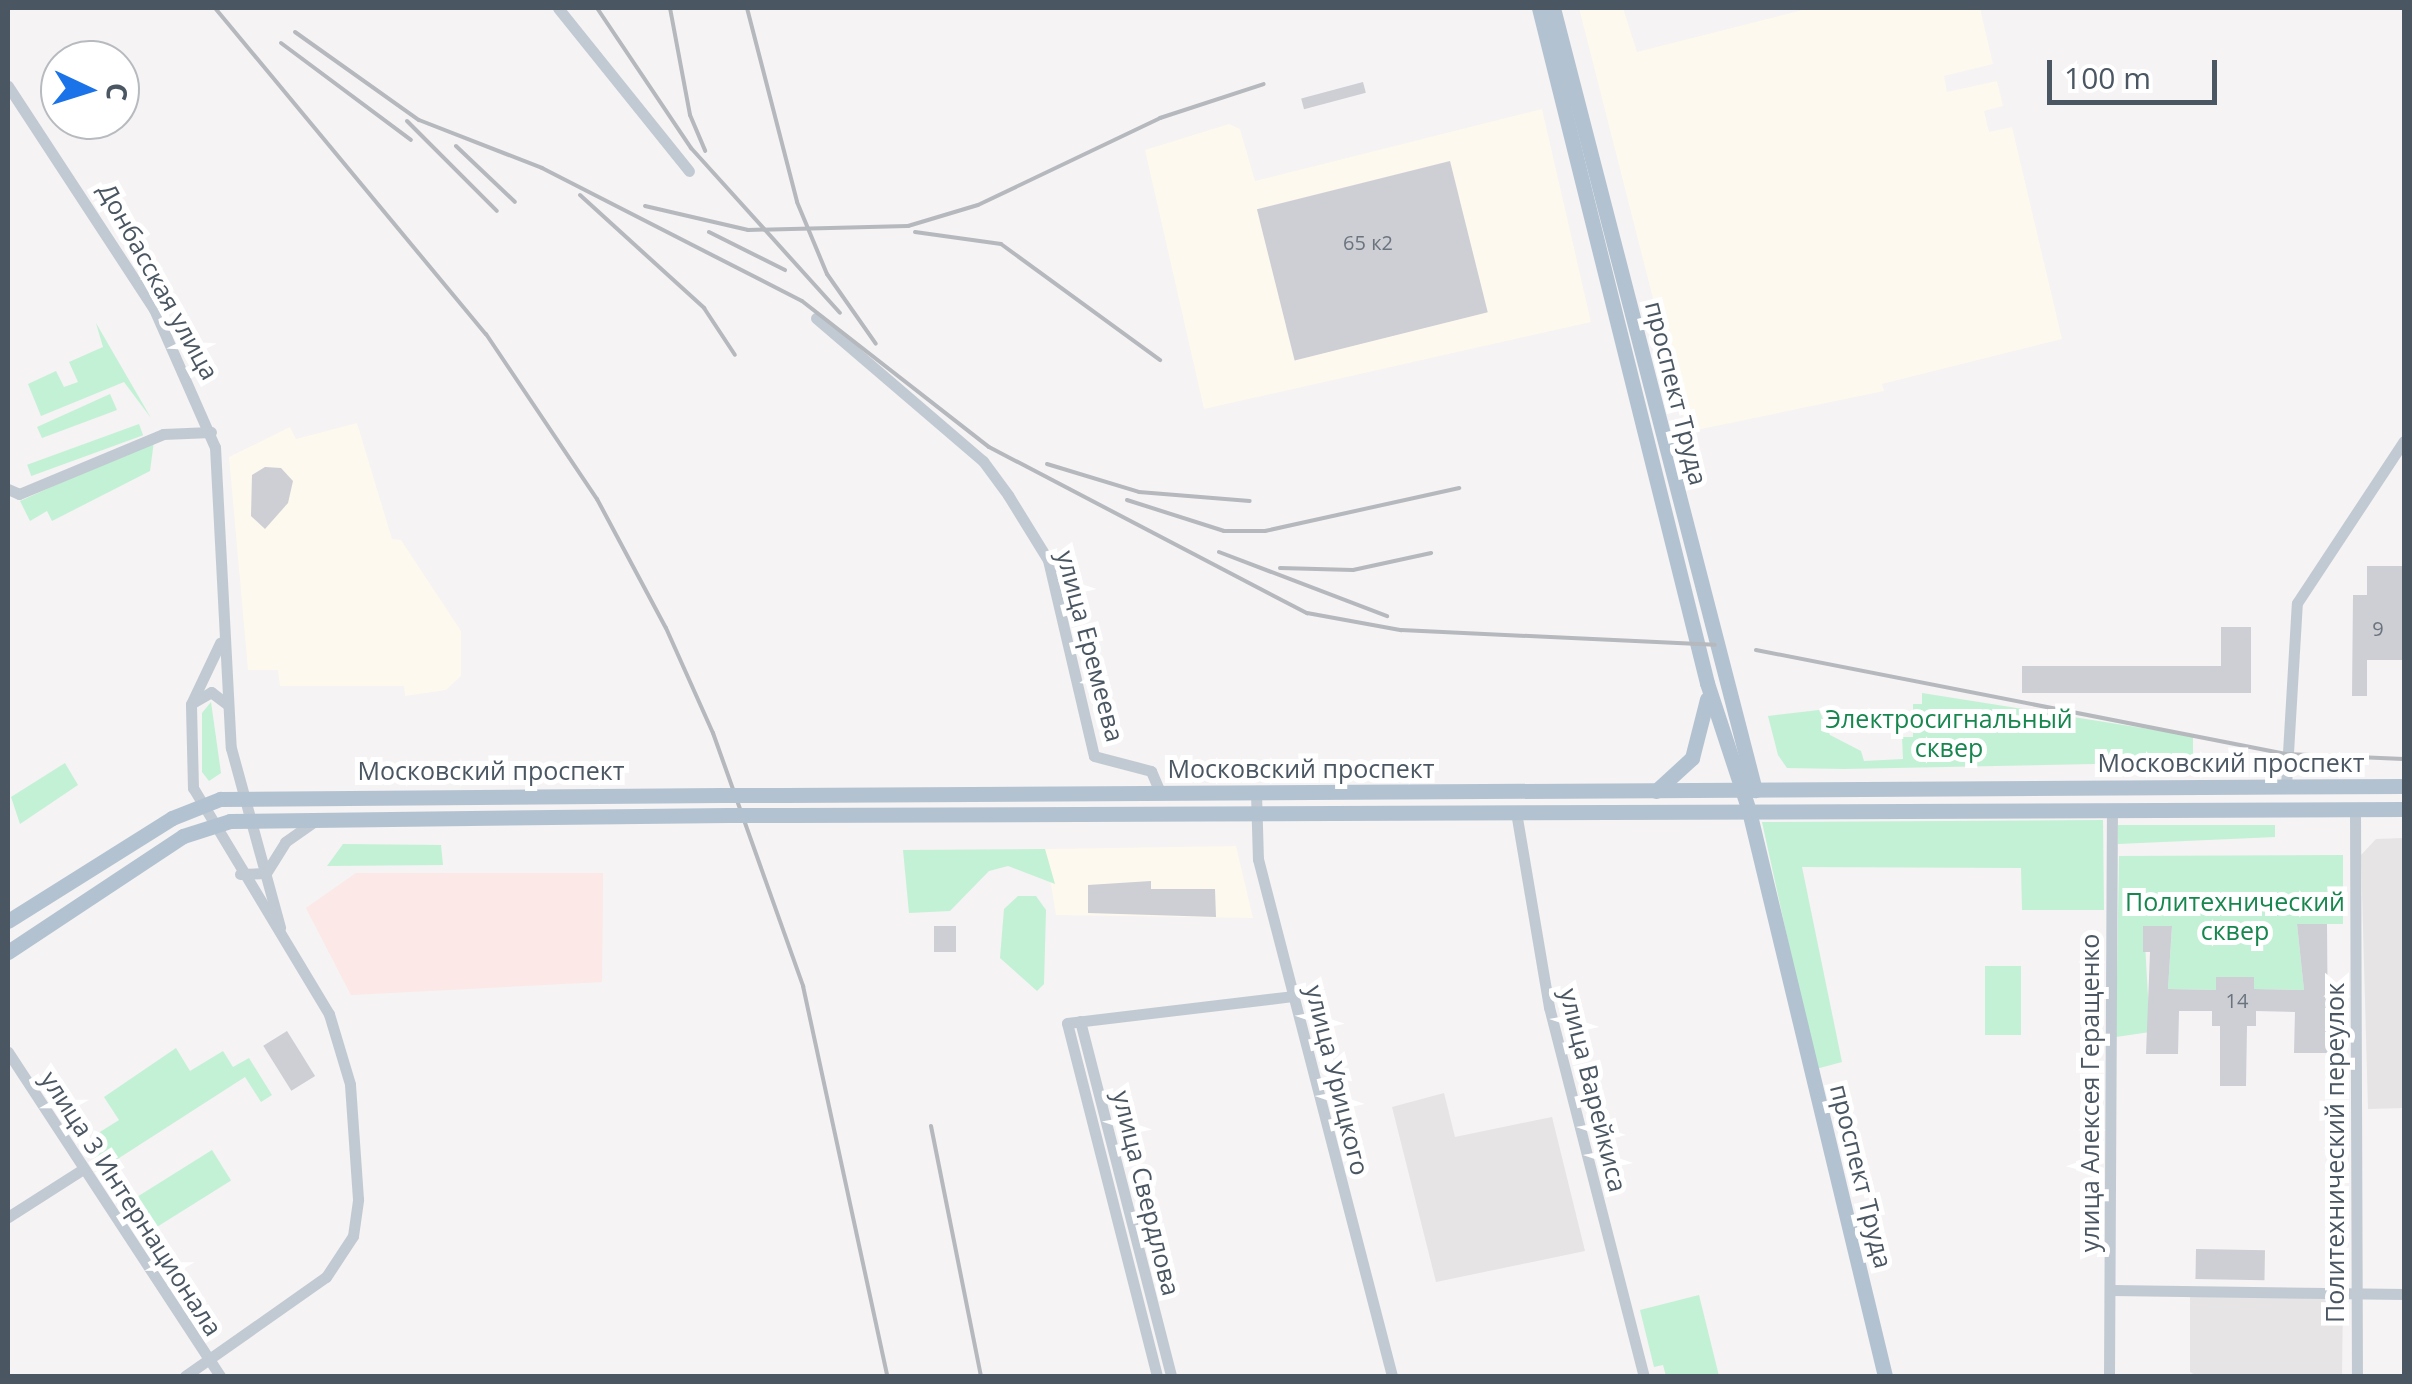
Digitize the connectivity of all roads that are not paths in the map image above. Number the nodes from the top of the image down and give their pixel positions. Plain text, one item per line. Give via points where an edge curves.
1 (558, 8) edge
2 (1539, 8) edge
3 (1554, 8) edge
4 (1551, 27) junction
5 (8, 86) edge
6 (689, 171) dead end
7 (816, 318) dead end
8 (210, 432) junction
9 (2404, 441) edge
10 (8, 489) edge
11 (222, 639) junction
12 (1707, 683) junction
13 (191, 704) junction
14 (227, 704) junction
15 (2286, 786) junction
16 (2404, 786) edge
17 (1747, 790) junction
18 (1656, 791) junction
19 (1256, 793) junction
20 (1161, 794) junction
21 (246, 798) junction
22 (200, 806) junction
23 (2112, 810) junction
24 (2355, 810) junction
25 (2404, 810) edge
26 (1516, 812) junction
27 (1749, 812) junction
28 (1256, 814) junction
29 (325, 817) junction
30 (253, 819) junction
31 (210, 827) junction
32 (266, 873) junction
33 (240, 874) junction
34 (8, 920) edge
35 (280, 927) junction
36 (8, 952) edge
37 (1294, 996) junction
38 (1074, 1022) junction
39 (8, 1052) edge
40 (83, 1169) junction
41 (8, 1217) edge
42 (2112, 1290) junction
43 (2357, 1294) junction
44 (2404, 1294) edge
45 (211, 1360) junction
46 (186, 1376) edge
47 (220, 1376) edge
48 (1157, 1376) edge
49 (1171, 1376) edge
50 (1392, 1376) edge
51 (1644, 1376) edge
52 (1885, 1376) edge
53 (2109, 1376) edge
54 (2357, 1376) edge

1 - 6 street
2 - 4 main road, проспект Труда
3 - 4 main road, проспект Труда
4 - 12 main road, проспект Труда
4 - 17 main road, проспект Труда
5 - 8 street, Донбасская улица via 154,309
7 - 20 street, улица Еремеева via 983,461 1008,494 1048,560 1094,756 1151,771
8 - 10 street via 163,434 19,494
8 - 11 street, Донбасская улица
9 - 15 street via 2297,603
11 - 13 street, Донбасская улица
11 - 14 street, Донбасская улица
12 - 17 main road, проспект Труда
12 - 18 main road via 1692,758
13 - 14 street via 210,692
13 - 22 street
14 - 21 street, Донбасская улица
15 - 16 main road, Московский проспект
15 - 17 main road, Московский проспект
17 - 18 main road, Московский проспект
17 - 27 main road
18 - 19 main road, Московский проспект
19 - 20 main road, Московский проспект
19 - 28 street, улица Урицкого
20 - 21 main road, Московский проспект, bridge
21 - 22 main road, Московский проспект
21 - 30 street, Донбасская улица
22 - 31 street
22 - 34 main road
23 - 24 main road, Московский проспект
23 - 27 main road, Московский проспект
23 - 42 street, улица Алексея Геращенко
24 - 25 main road, Московский проспект
24 - 43 street, Политехнический переулок
26 - 27 main road, Московский проспект
26 - 28 main road, Московский проспект
26 - 51 street, улица Варейкиса via 1549,1007
27 - 52 main road, проспект Труда
28 - 29 main road, Московский проспект, bridge
28 - 37 street, улица Урицкого via 1258,858
29 - 30 main road, Московский проспект
29 - 32 street via 285,842
30 - 31 main road, Московский проспект
30 - 32 street, Донбасская улица
31 - 33 street
31 - 36 main road, Московский проспект via 183,836
32 - 33 street
32 - 35 street, Донбасская улица
33 - 35 street
35 - 45 street via 330,1014 348,1075 353,1236 326,1277
37 - 38 street
37 - 50 street, улица Урицкого
38 - 48 street, улица Свердлова
38 - 49 street, улица Свердлова
39 - 40 street, улица 3 Интернационала
40 - 41 street
40 - 45 street, улица 3 Интернационала
42 - 43 street
42 - 53 street, улица Алексея Геращенко
43 - 44 street
43 - 54 street, Политехнический переулок
45 - 46 street
45 - 47 street, улица 3 Интернационала

